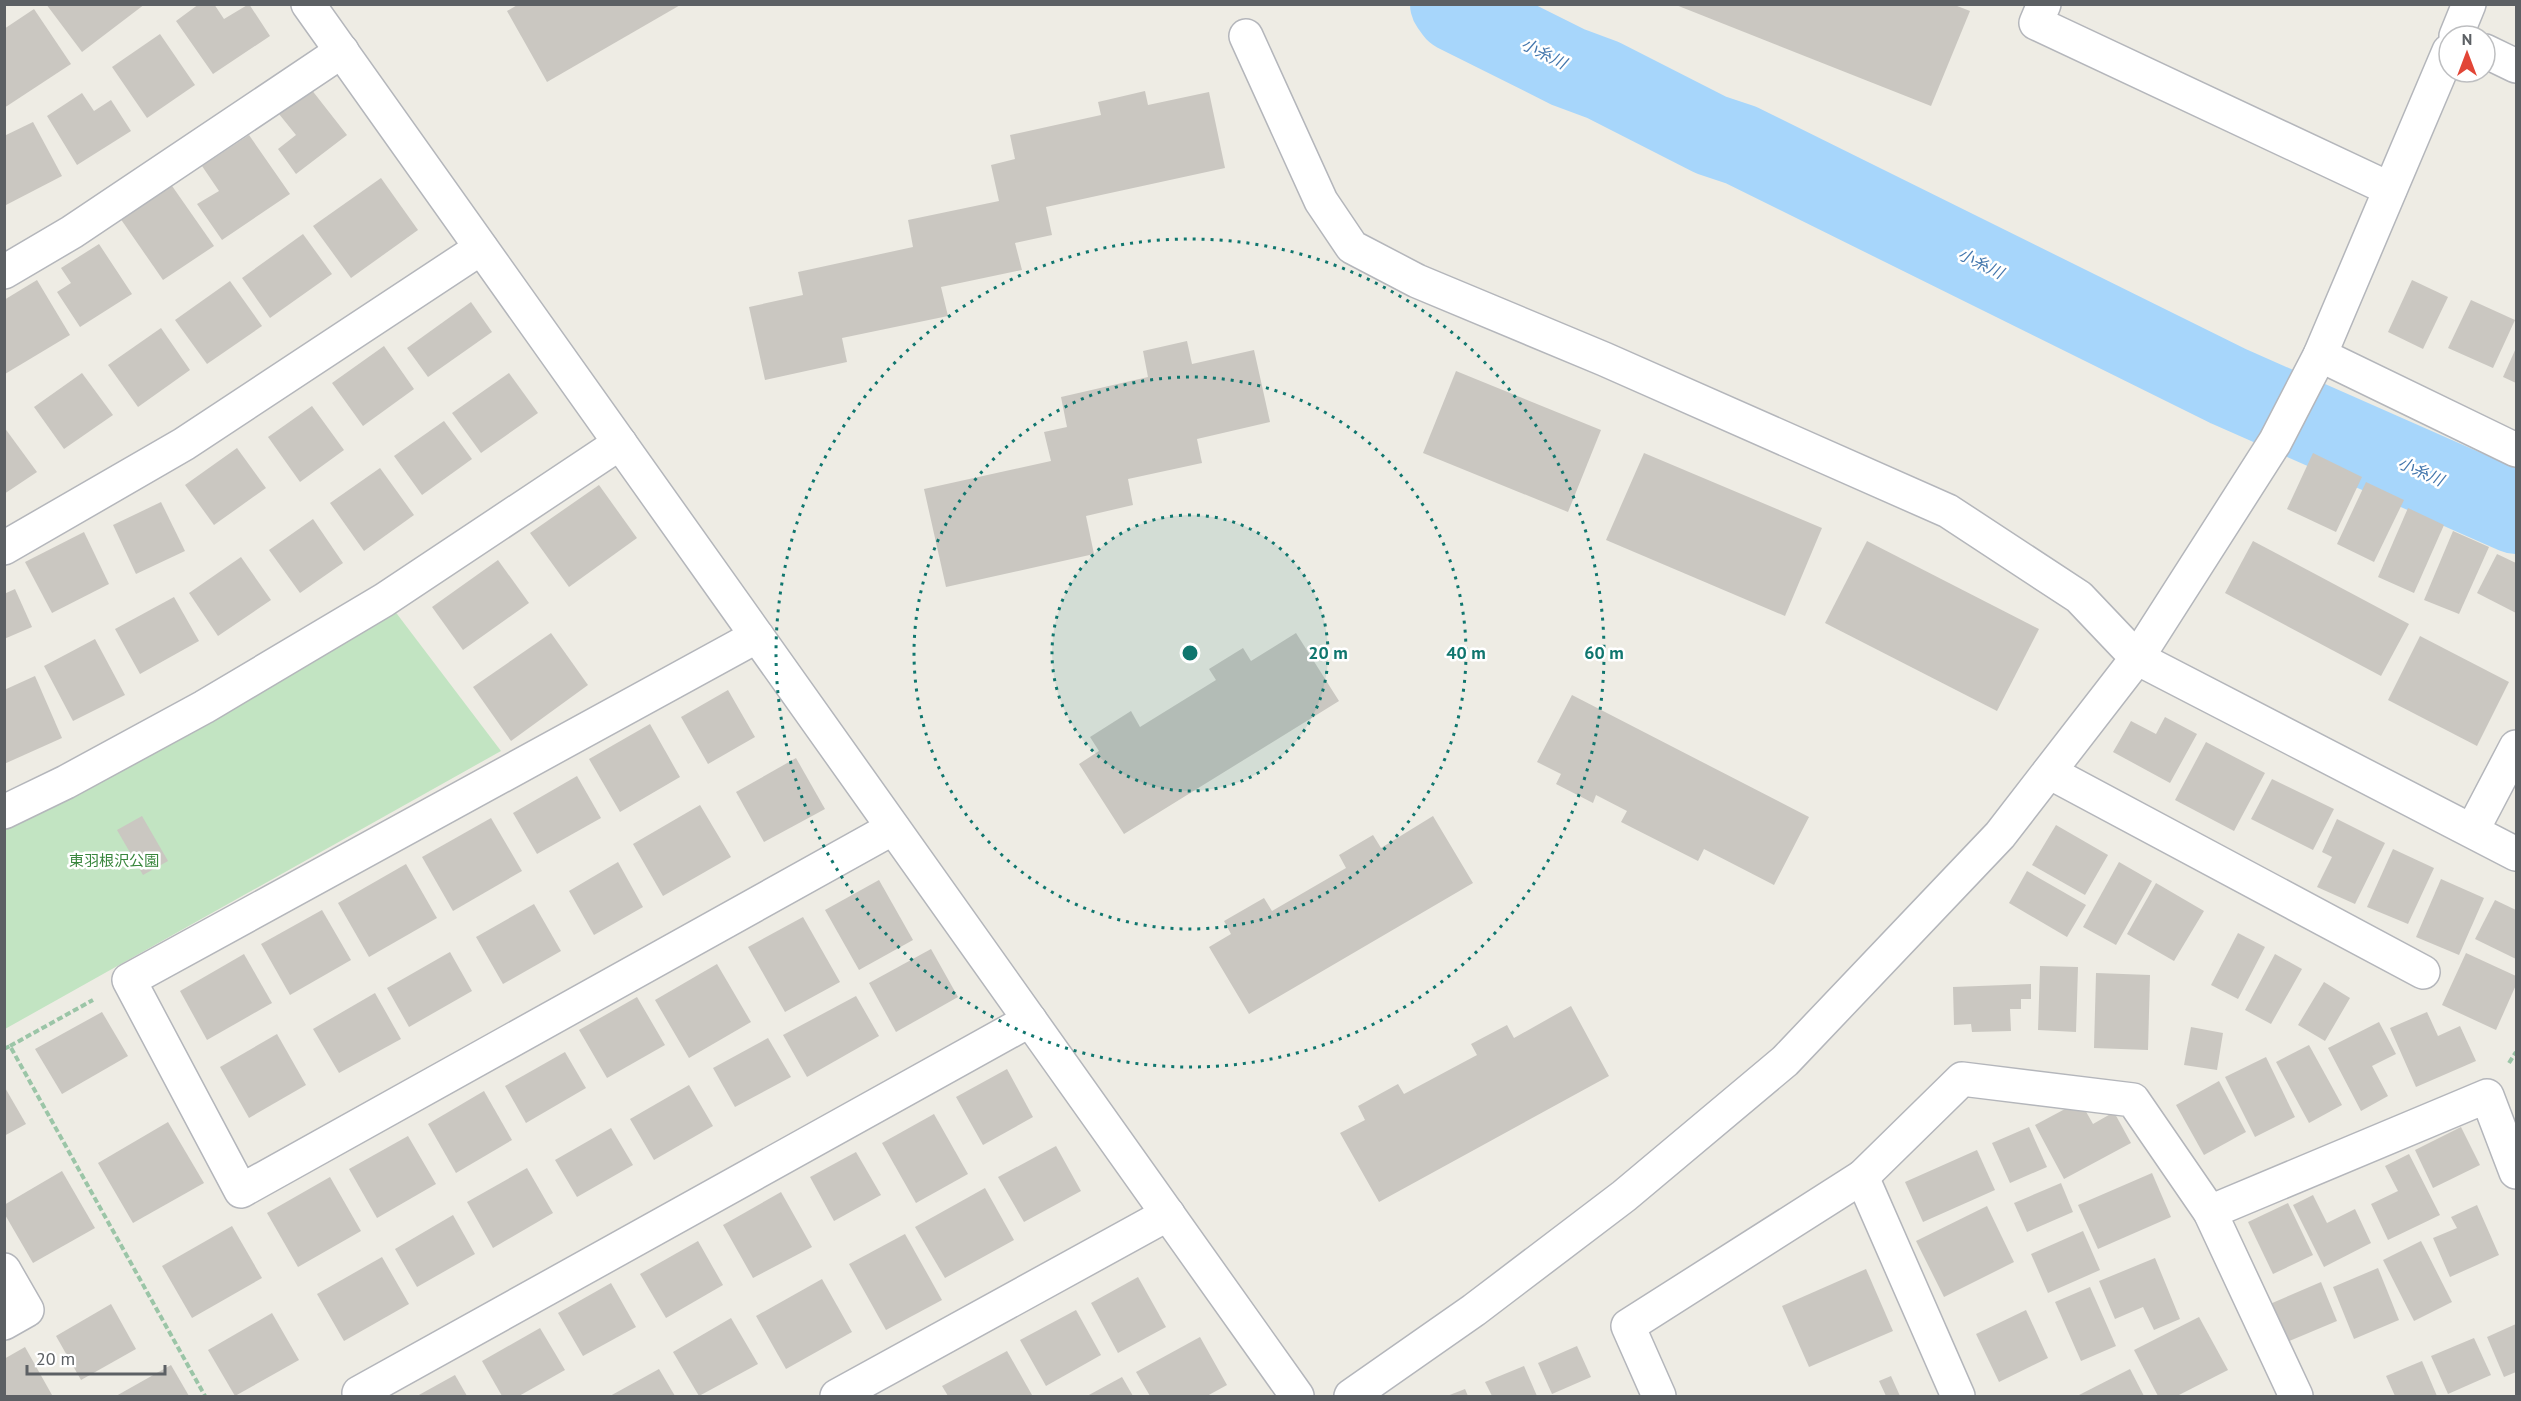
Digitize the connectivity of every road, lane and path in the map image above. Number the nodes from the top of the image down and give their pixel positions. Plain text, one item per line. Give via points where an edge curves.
1 (308, 4) edge
2 (2044, 4) edge
3 (2469, 4) edge
4 (2461, 24) edge
5 (1246, 36) dead end
6 (342, 51) junction
7 (2497, 57) edge
8 (2517, 66) edge
9 (2437, 79) edge
10 (2390, 189) junction
11 (481, 248) junction
12 (4, 272) edge
13 (2320, 354) junction
14 (620, 443) junction
15 (2517, 450) edge
16 (4, 548) edge
17 (757, 636) junction
18 (2137, 658) junction
19 (2517, 747) edge
20 (2049, 772) junction
21 (4, 812) edge
22 (893, 828) junction
23 (2473, 829) junction
24 (2517, 854) edge
25 (2423, 972) dead end
26 (129, 980) junction
27 (1030, 1020) junction
28 (10, 1046) junction
29 (4, 1049) edge
30 (2517, 1172) edge
31 (1862, 1177) junction
32 (2210, 1212) junction
33 (1168, 1214) junction
34 (4, 1270) edge
35 (4, 1323) edge
36 (206, 1396) edge
37 (360, 1396) edge
38 (837, 1396) edge
39 (1297, 1396) edge
40 (1351, 1396) edge
41 (1659, 1396) edge
42 (1958, 1396) edge
43 (2296, 1396) edge

1 - 6 street
2 - 10 street via 2036,23
3 - 4 street
5 - 18 street via 1321,201 1352,246 1417,281 1948,511 2079,597
6 - 11 street
6 - 12 street via 72,232
7 - 8 street
9 - 10 street
10 - 13 street
11 - 14 street
11 - 16 street via 183,444
13 - 15 street
13 - 18 street via 2275,442
14 - 17 street
14 - 21 street via 384,600 204,707
17 - 22 street
17 - 26 street
18 - 20 street
18 - 23 street
19 - 23 street
20 - 25 street
20 - 40 street via 2000,835 1785,1061 1624,1196 1474,1310
22 - 26 street via 241,1191
22 - 27 street
23 - 24 street
26 - 28 path
27 - 33 street
27 - 37 street via 358,1393
28 - 29 path
28 - 36 path
30 - 32 street via 2487,1096
31 - 32 street via 1962,1079 2133,1100
31 - 41 street via 1628,1326
31 - 42 street
32 - 43 street
33 - 38 street
33 - 39 street
34 - 35 street via 27,1310

